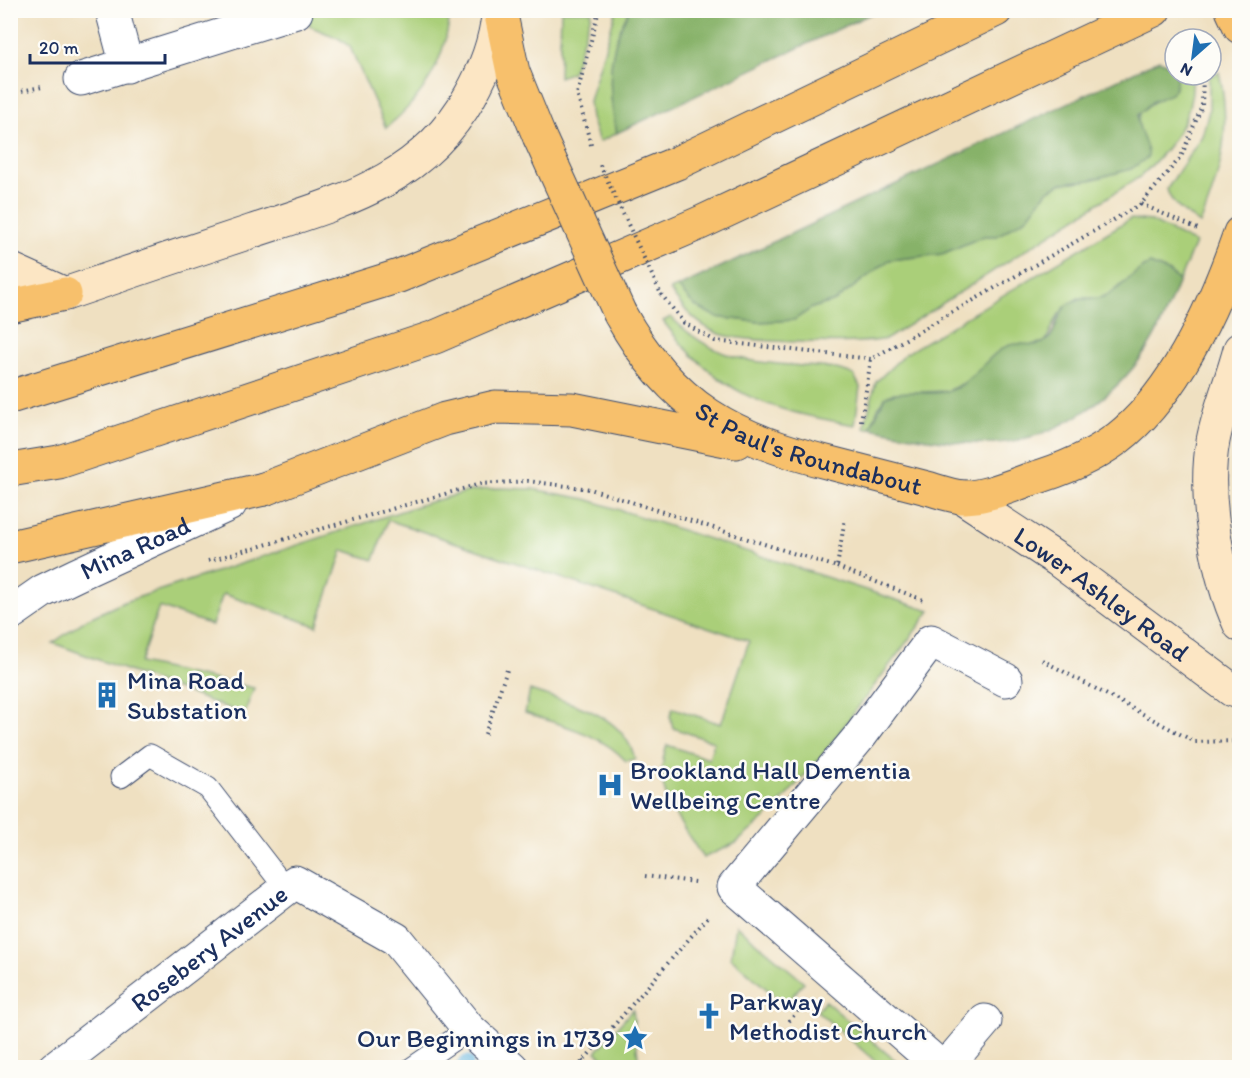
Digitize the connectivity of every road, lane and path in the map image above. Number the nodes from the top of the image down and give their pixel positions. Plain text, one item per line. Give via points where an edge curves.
1 (112, 10) edge
2 (499, 10) edge
3 (598, 10) edge
4 (996, 10) edge
5 (1154, 10) edge
6 (296, 12) edge
7 (127, 66) junction
8 (81, 79) dead end
9 (1203, 87) edge
10 (1141, 204) junction
11 (1200, 231) dead end
12 (1237, 254) edge
13 (10, 269) edge
14 (65, 294) junction
15 (10, 306) edge
16 (1239, 349) edge
17 (871, 359) junction
18 (10, 396) edge
19 (861, 420) dead end
20 (782, 451) junction
21 (10, 471) edge
22 (264, 489) junction
23 (962, 497) junction
24 (845, 518) dead end
25 (10, 548) edge
26 (203, 563) dead end
27 (10, 614) edge
28 (1239, 625) edge
29 (508, 667) dead end
30 (1006, 680) dead end
31 (1239, 692) edge
32 (485, 734) dead end
33 (120, 777) dead end
34 (645, 876) dead end
35 (734, 887) junction
36 (286, 889) junction
37 (985, 1021) dead end
38 (469, 1029) junction
39 (582, 1061) junction
40 (54, 1068) edge
41 (412, 1068) edge
42 (512, 1068) edge
43 (577, 1068) edge
44 (589, 1068) edge
45 (943, 1068) edge

1 - 7 street
2 - 14 main road via 489,61 461,112 437,142 399,174 333,204
2 - 20 main road, St Paul's Roundabout, bridge via 513,72 539,136 620,314 646,356 676,391 719,421
3 - 17 path, bridge via 577,94 591,146 661,294 684,323 715,341
4 - 18 main road via 676,163 399,276
5 - 21 main road via 700,223 435,337 59,462
6 - 7 street
7 - 8 street
9 - 10 path via 1202,106 1181,157
10 - 11 path
10 - 17 path
12 - 23 main road, St Paul's Roundabout via 1180,362 1132,426 1074,464
13 - 14 main road
14 - 15 main road
16 - 28 main road via 1216,428 1210,467 1221,566
17 - 19 path
20 - 22 main road via 592,412 506,406 445,419
20 - 23 main road, St Paul's Roundabout
22 - 25 main road
22 - 27 street, Mina Road via 76,575
23 - 31 main road, Lower Ashley Road via 1058,560
24 - 26 path via 837,567 590,489 504,481 455,490
29 - 32 path
30 - 35 street via 931,641 861,735
33 - 36 lane via 150,755 208,788
34 - 35 path
35 - 39 path
35 - 45 street
36 - 38 street, Rosebery Avenue via 295,882 396,939
36 - 40 street, Rosebery Avenue
37 - 45 street
38 - 41 lane
38 - 42 street
39 - 43 path
39 - 44 path

